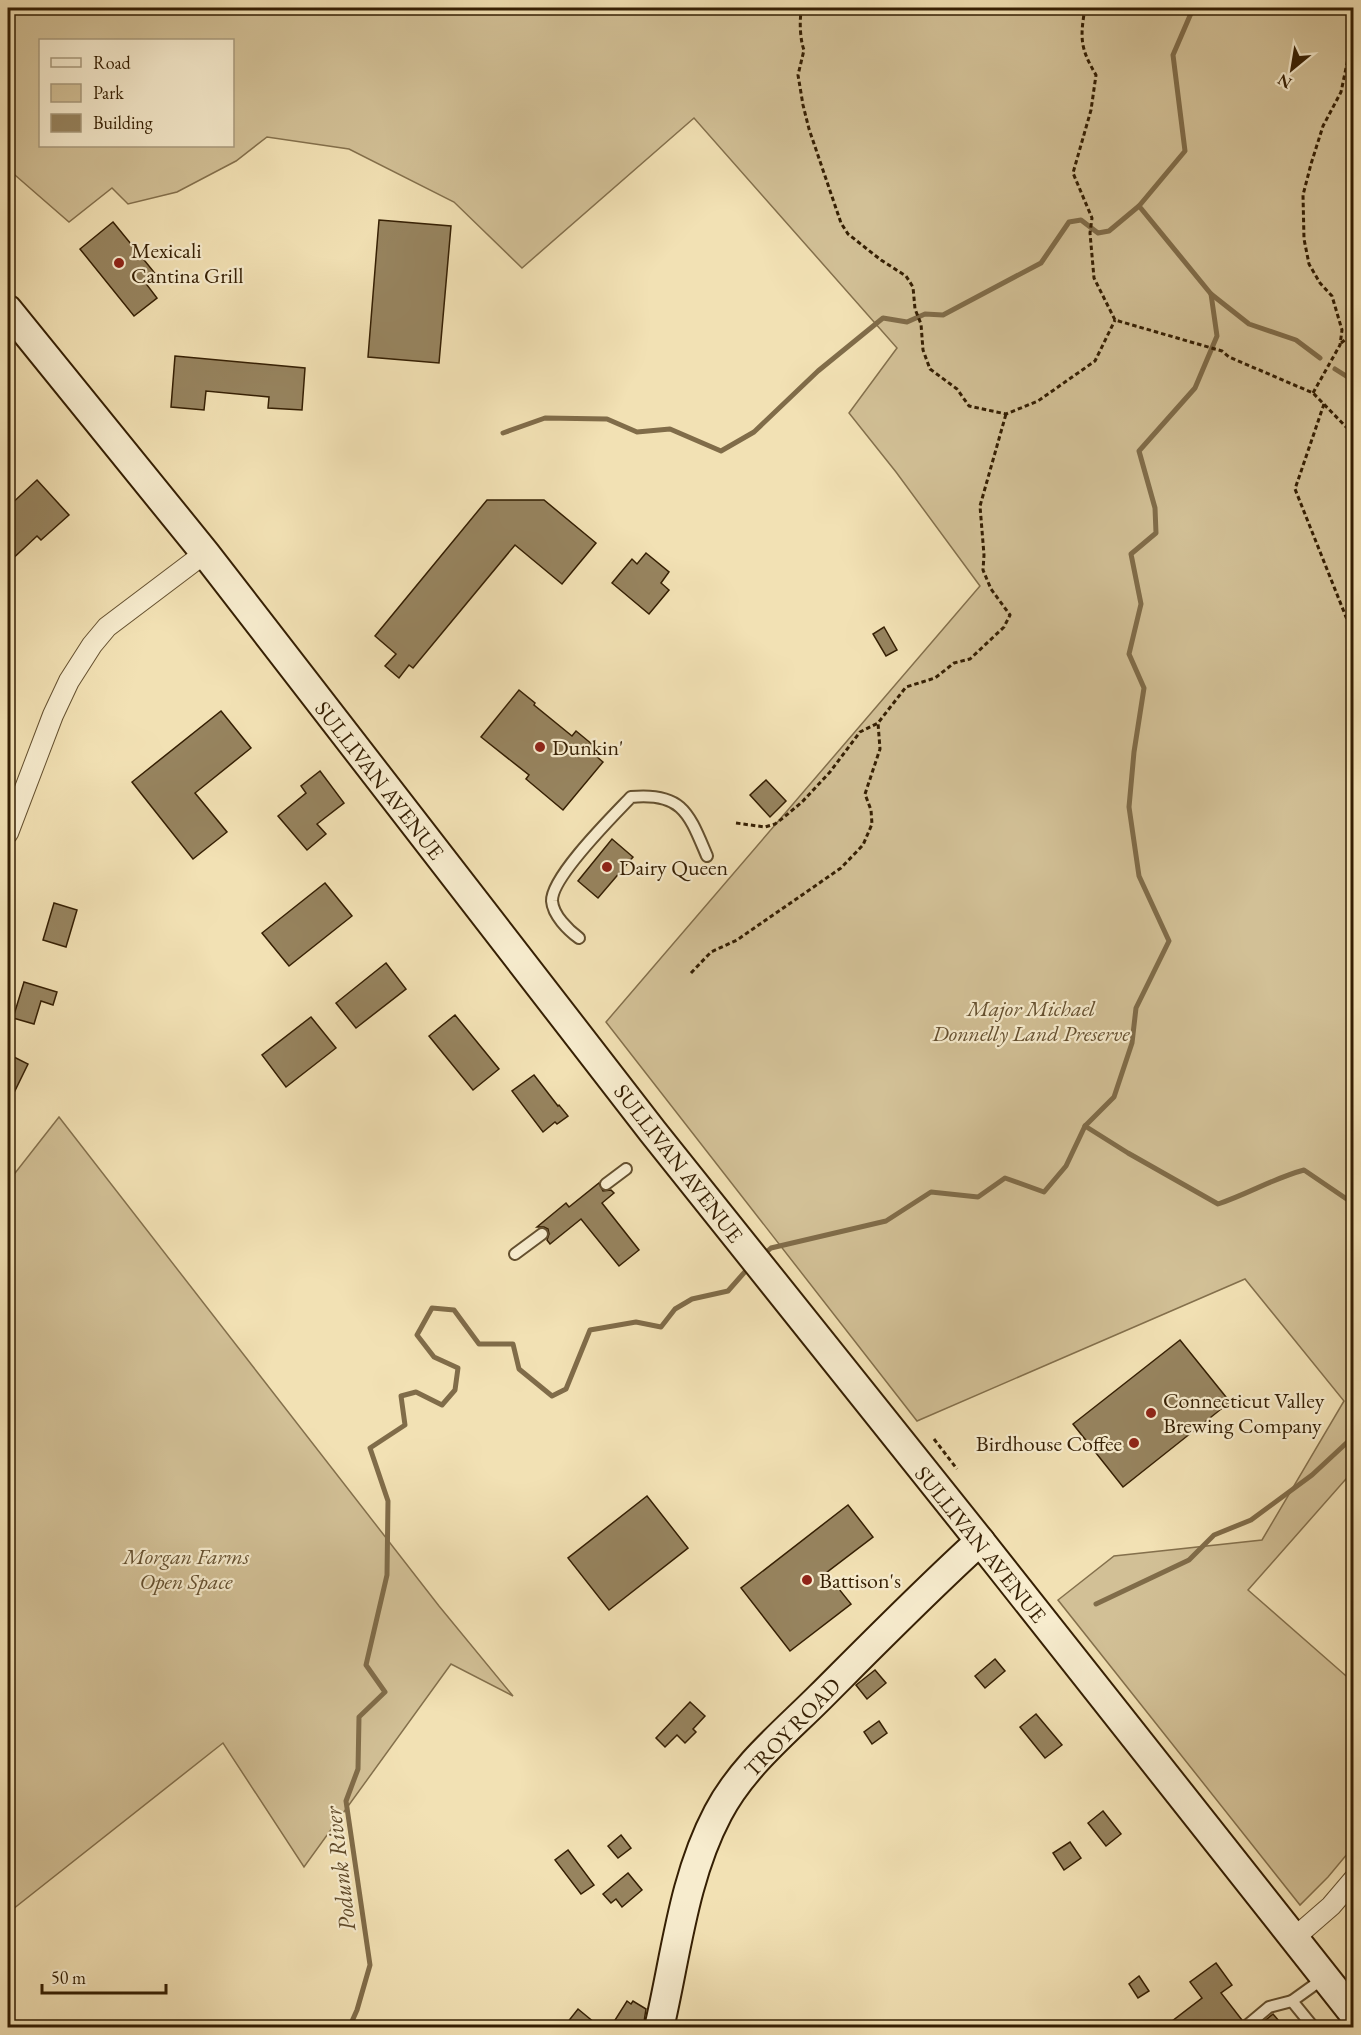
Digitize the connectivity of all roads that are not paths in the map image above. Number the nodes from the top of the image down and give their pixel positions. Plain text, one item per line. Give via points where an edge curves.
1 (8, 310) edge
2 (205, 553) junction
3 (8, 833) edge
4 (707, 856) dead end
5 (579, 938) dead end
6 (626, 1169) dead end
7 (606, 1184) dead end
8 (542, 1234) dead end
9 (515, 1254) dead end
10 (980, 1541) junction
11 (1353, 1879) edge
12 (1293, 1939) junction
13 (1324, 1977) junction
14 (1292, 2001) junction
15 (1353, 2014) edge
16 (658, 2028) edge
17 (1244, 2028) edge
18 (1314, 2028) edge

1 - 2 main road, SULLIVAN AVENUE
2 - 3 street via 107,627 92,645 53,716
2 - 10 main road, SULLIVAN AVENUE via 543,992
4 - 5 lane via 688,815 671,800 653,795 631,796 579,853 555,888 552,901 558,915
6 - 7 lane
8 - 9 lane
10 - 12 main road, SULLIVAN AVENUE
10 - 16 main road, TROY ROAD via 752,1765 718,1812 696,1867
11 - 12 street
12 - 13 main road, SULLIVAN AVENUE
13 - 14 lane
13 - 15 main road, SULLIVAN AVENUE
14 - 17 lane via 1269,2007
14 - 18 lane

